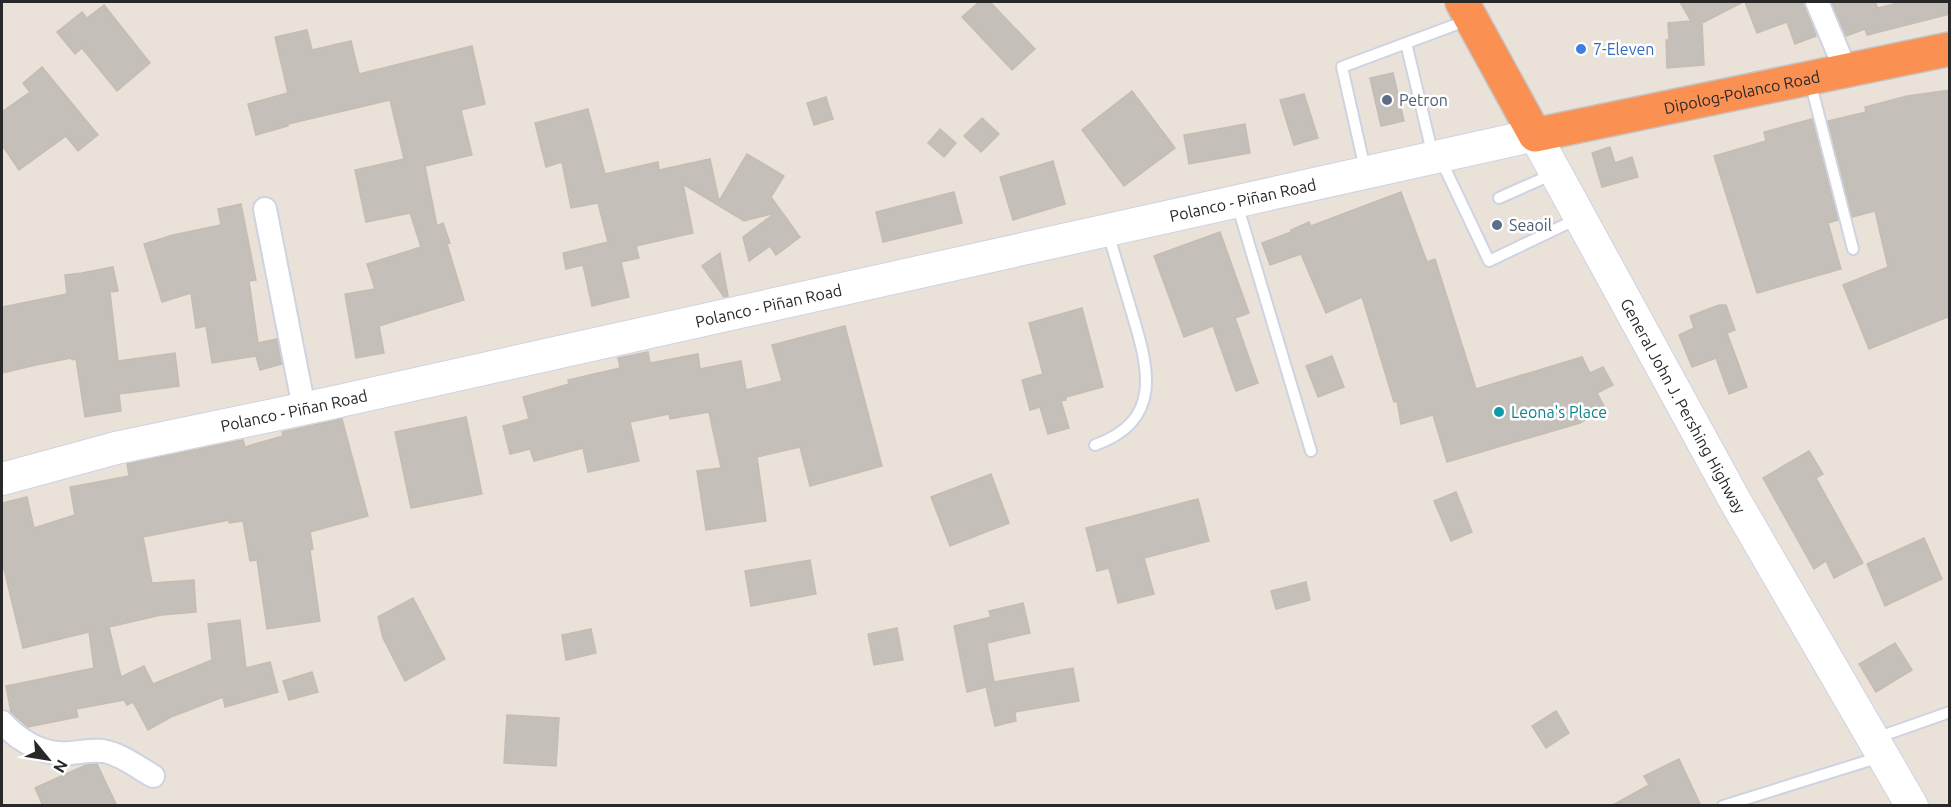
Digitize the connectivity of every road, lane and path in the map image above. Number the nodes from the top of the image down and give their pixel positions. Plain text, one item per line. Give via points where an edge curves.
1 (1817, 2) edge
2 (1467, 10) edge
3 (1406, 43) junction
4 (1950, 50) edge
5 (1846, 71) junction
6 (1809, 78) junction
7 (1535, 135) junction
8 (1436, 157) junction
9 (1365, 172) junction
10 (1556, 173) junction
11 (1499, 198) dead end
12 (1236, 201) junction
13 (265, 209) dead end
14 (1580, 218) junction
15 (1107, 230) junction
16 (1853, 249) dead end
17 (304, 408) junction
18 (1095, 445) dead end
19 (1311, 451) dead end
20 (2, 479) edge
21 (1950, 712) edge
22 (2, 722) edge
23 (1878, 747) junction
24 (153, 776) dead end
25 (1723, 806) edge
26 (1912, 806) edge

1 - 5 street
2 - 3 lane
2 - 7 highway, General John J. Pershing Highway
3 - 8 lane
3 - 9 lane via 1342,67
4 - 5 highway, Dipolog-Polanco Road
5 - 6 highway, Dipolog-Polanco Road
6 - 7 highway, Dipolog-Polanco Road
6 - 16 lane
7 - 8 main road, Polanco - Piñan Road
7 - 10 main road, General John J. Pershing Highway
8 - 9 main road, Polanco - Piñan Road
8 - 14 lane via 1471,211 1489,261
9 - 12 main road, Polanco - Piñan Road
10 - 11 lane
10 - 14 main road, General John J. Pershing Highway
12 - 15 main road, Polanco - Piñan Road
12 - 19 lane
13 - 17 street
14 - 23 main road, General John J. Pershing Highway via 1734,499
15 - 17 main road, Polanco - Piñan Road
15 - 18 lane via 1148,380 1142,406 1130,426
17 - 20 main road, Polanco - Piñan Road via 116,448
21 - 23 lane
22 - 24 street via 13,735 29,744 57,753 105,752
23 - 25 lane
23 - 26 main road, General John J. Pershing Highway

